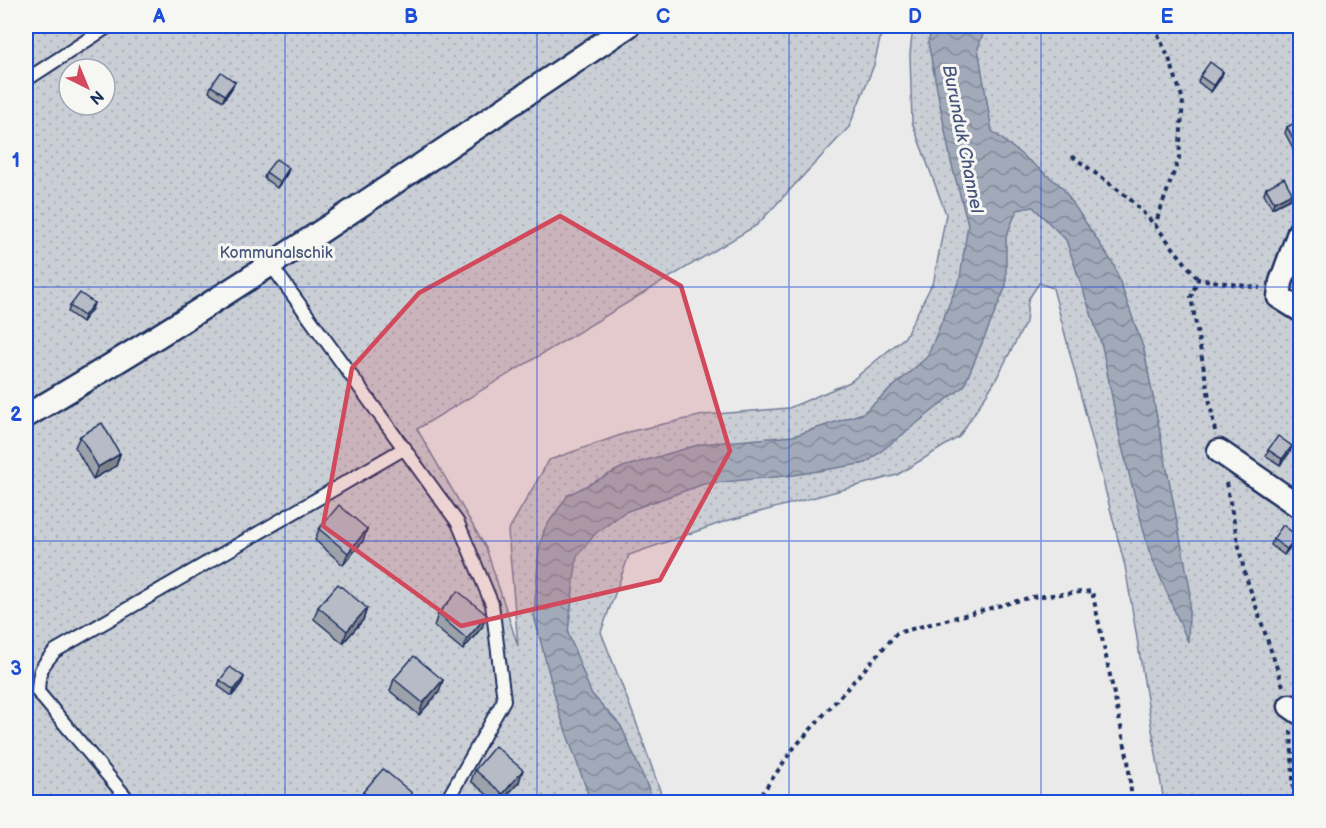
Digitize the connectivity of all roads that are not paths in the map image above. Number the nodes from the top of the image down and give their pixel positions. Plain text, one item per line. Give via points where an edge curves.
1 (109, 26) edge
2 (628, 26) edge
3 (26, 80) edge
4 (1300, 230) edge
5 (272, 265) junction
6 (1300, 310) edge
7 (26, 416) edge
8 (405, 448) junction
9 (1219, 451) road end
10 (1300, 507) edge
11 (130, 802) edge
12 (446, 802) edge

1 - 3 lane
2 - 5 street
4 - 6 street via 1281,282 1280,297
5 - 7 street
5 - 8 lane
8 - 11 lane via 55,651 45,662 39,671 38,692
8 - 12 lane via 458,523 492,604 504,700
9 - 10 street

